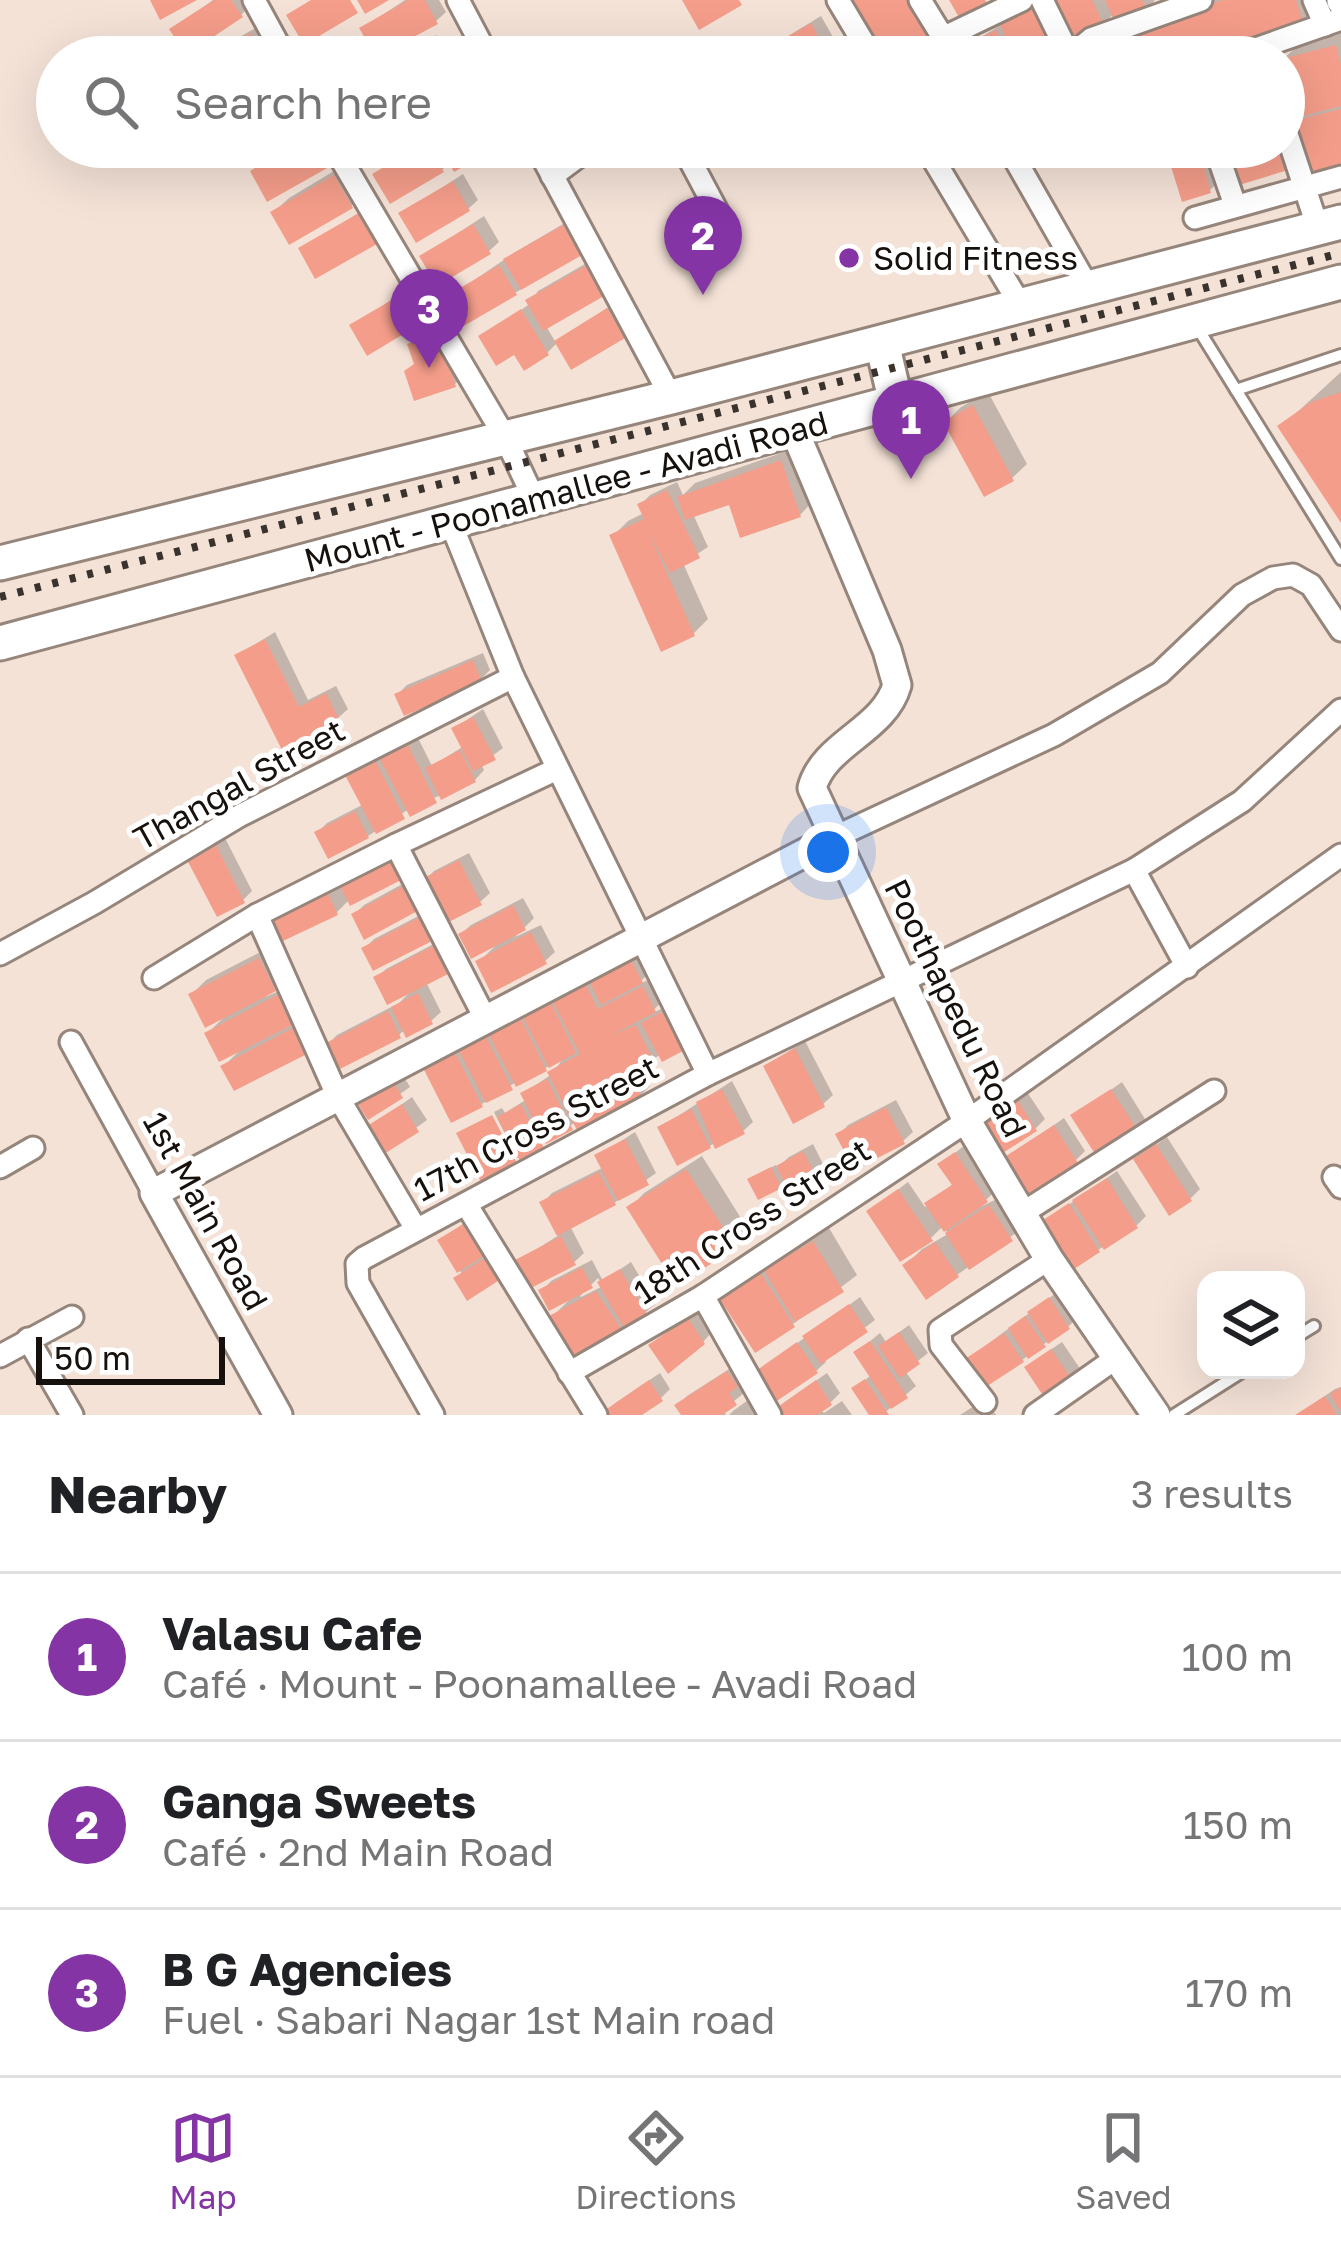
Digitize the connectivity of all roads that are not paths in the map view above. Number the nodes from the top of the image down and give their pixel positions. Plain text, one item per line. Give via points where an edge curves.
1 (254, 0) edge
2 (458, 0) edge
3 (838, 0) edge
4 (920, 0) edge
5 (1022, 0) edge
6 (1042, 0) edge
7 (1201, 0) edge
8 (1314, 0) edge
9 (1337, 11) edge
10 (274, 36) edge
11 (477, 36) edge
12 (859, 36) edge
13 (1060, 36) edge
14 (1102, 36) edge
15 (1280, 36) edge
16 (346, 168) edge
17 (548, 168) edge
18 (563, 168) edge
19 (694, 168) edge
20 (939, 168) edge
21 (1020, 168) edge
22 (1222, 168) edge
23 (1298, 168) edge
24 (552, 176) junction
25 (1341, 177) edge
26 (1304, 186) junction
27 (1235, 205) junction
28 (1196, 218) dead end
29 (1330, 225) edge
30 (726, 228) dead end
31 (1341, 282) edge
32 (1089, 289) junction
33 (1022, 306) junction
34 (1193, 320) junction
35 (882, 343) junction
36 (1341, 355) edge
37 (1236, 390) junction
38 (671, 398) junction
39 (896, 403) junction
40 (794, 432) junction
41 (506, 439) junction
42 (534, 499) junction
43 (450, 521) junction
44 (1341, 559) edge
45 (0, 563) edge
46 (1341, 630) edge
47 (0, 643) edge
48 (513, 676) junction
49 (1341, 710) edge
50 (557, 769) junction
51 (833, 838) junction
52 (396, 845) junction
53 (1341, 855) edge
54 (1134, 870) junction
55 (257, 915) junction
56 (639, 940) junction
57 (0, 954) edge
58 (1187, 967) junction
59 (154, 978) dead end
60 (904, 983) junction
61 (486, 1019) junction
62 (71, 1042) dead end
63 (708, 1074) junction
64 (1214, 1091) dead end
65 (338, 1097) junction
66 (968, 1121) junction
67 (33, 1148) dead end
68 (0, 1167) edge
69 (154, 1192) junction
70 (466, 1204) junction
71 (1021, 1214) junction
72 (416, 1229) junction
73 (1049, 1259) junction
74 (703, 1296) junction
75 (72, 1317) dead end
76 (1314, 1326) dead end
77 (1305, 1332) edge
78 (28, 1340) junction
79 (0, 1356) edge
80 (1119, 1356) junction
81 (569, 1372) junction
82 (1231, 1379) edge
83 (985, 1402) dead end
84 (72, 1415) edge
85 (278, 1415) edge
86 (433, 1415) edge
87 (596, 1415) edge
88 (770, 1415) edge
89 (1035, 1415) edge
90 (1156, 1415) edge
91 (1174, 1415) edge

1 - 10 street
2 - 11 street
3 - 12 street
4 - 5 street via 947,36
6 - 13 street
7 - 14 street
8 - 9 street
9 - 15 street
16 - 41 street
17 - 24 street
18 - 24 street
19 - 30 street
20 - 33 street
21 - 32 street
22 - 27 street
23 - 26 street
24 - 38 street
25 - 26 street
26 - 27 street
26 - 29 street
27 - 28 street
29 - 32 main road, Mount - Poonamallee - Avadi Road
31 - 34 main road, Mount - Poonamallee - Avadi Road
32 - 33 main road, Mount - Poonamallee - Avadi Road
33 - 35 main road, Mount - Poonamallee - Avadi Road
34 - 37 lane
34 - 39 main road, Mount - Poonamallee - Avadi Road
35 - 38 main road, Mount - Poonamallee - Avadi Road
35 - 39 main road
36 - 37 lane
37 - 44 lane
38 - 41 main road, Mount - Poonamallee - Avadi Road
39 - 40 main road, Mount - Poonamallee - Avadi Road
40 - 42 main road, Mount - Poonamallee - Avadi Road
40 - 51 street, Poothapedu Road via 896,685 882,713 814,780
41 - 42 street
41 - 45 main road, Mount - Poonamallee - Avadi Road
42 - 43 main road, Mount - Poonamallee - Avadi Road
43 - 47 main road, Mount - Poonamallee - Avadi Road
43 - 48 street
46 - 51 street via 1311,585 1293,575 1273,578 1242,596 1160,673 1054,735
48 - 50 street
48 - 57 street, Thangal Street via 239,816
49 - 54 street, 17th Cross Street via 1242,801
50 - 52 street
50 - 56 street
51 - 56 street
51 - 60 street, Poothapedu Road
52 - 55 street
52 - 61 street
53 - 58 street, 18th Cross Street
54 - 58 street
54 - 60 street, 17th Cross Street
55 - 59 street
55 - 65 street
56 - 61 street
56 - 63 street
58 - 66 street, 18th Cross Street
60 - 63 street, 17th Cross Street
60 - 66 street, Poothapedu Road
61 - 65 street
62 - 69 street, 1st Main Road
63 - 70 street, 17th Cross Street
64 - 71 street
65 - 69 street
65 - 72 street
66 - 71 street, Poothapedu Road
66 - 74 street, 18th Cross Street
67 - 68 street
69 - 85 street, 1st Main Road
70 - 72 street, 17th Cross Street
70 - 81 street
71 - 73 street, Poothapedu Road
72 - 86 street, 17th Cross Street via 364,1258 356,1272
73 - 80 street, Poothapedu Road
73 - 83 street via 940,1330 941,1345
74 - 81 street, 18th Cross Street
74 - 88 street
75 - 78 street
76 - 77 lane
78 - 79 street
78 - 84 street
80 - 89 street
80 - 90 street, Poothapedu Road
81 - 87 street
82 - 91 lane

